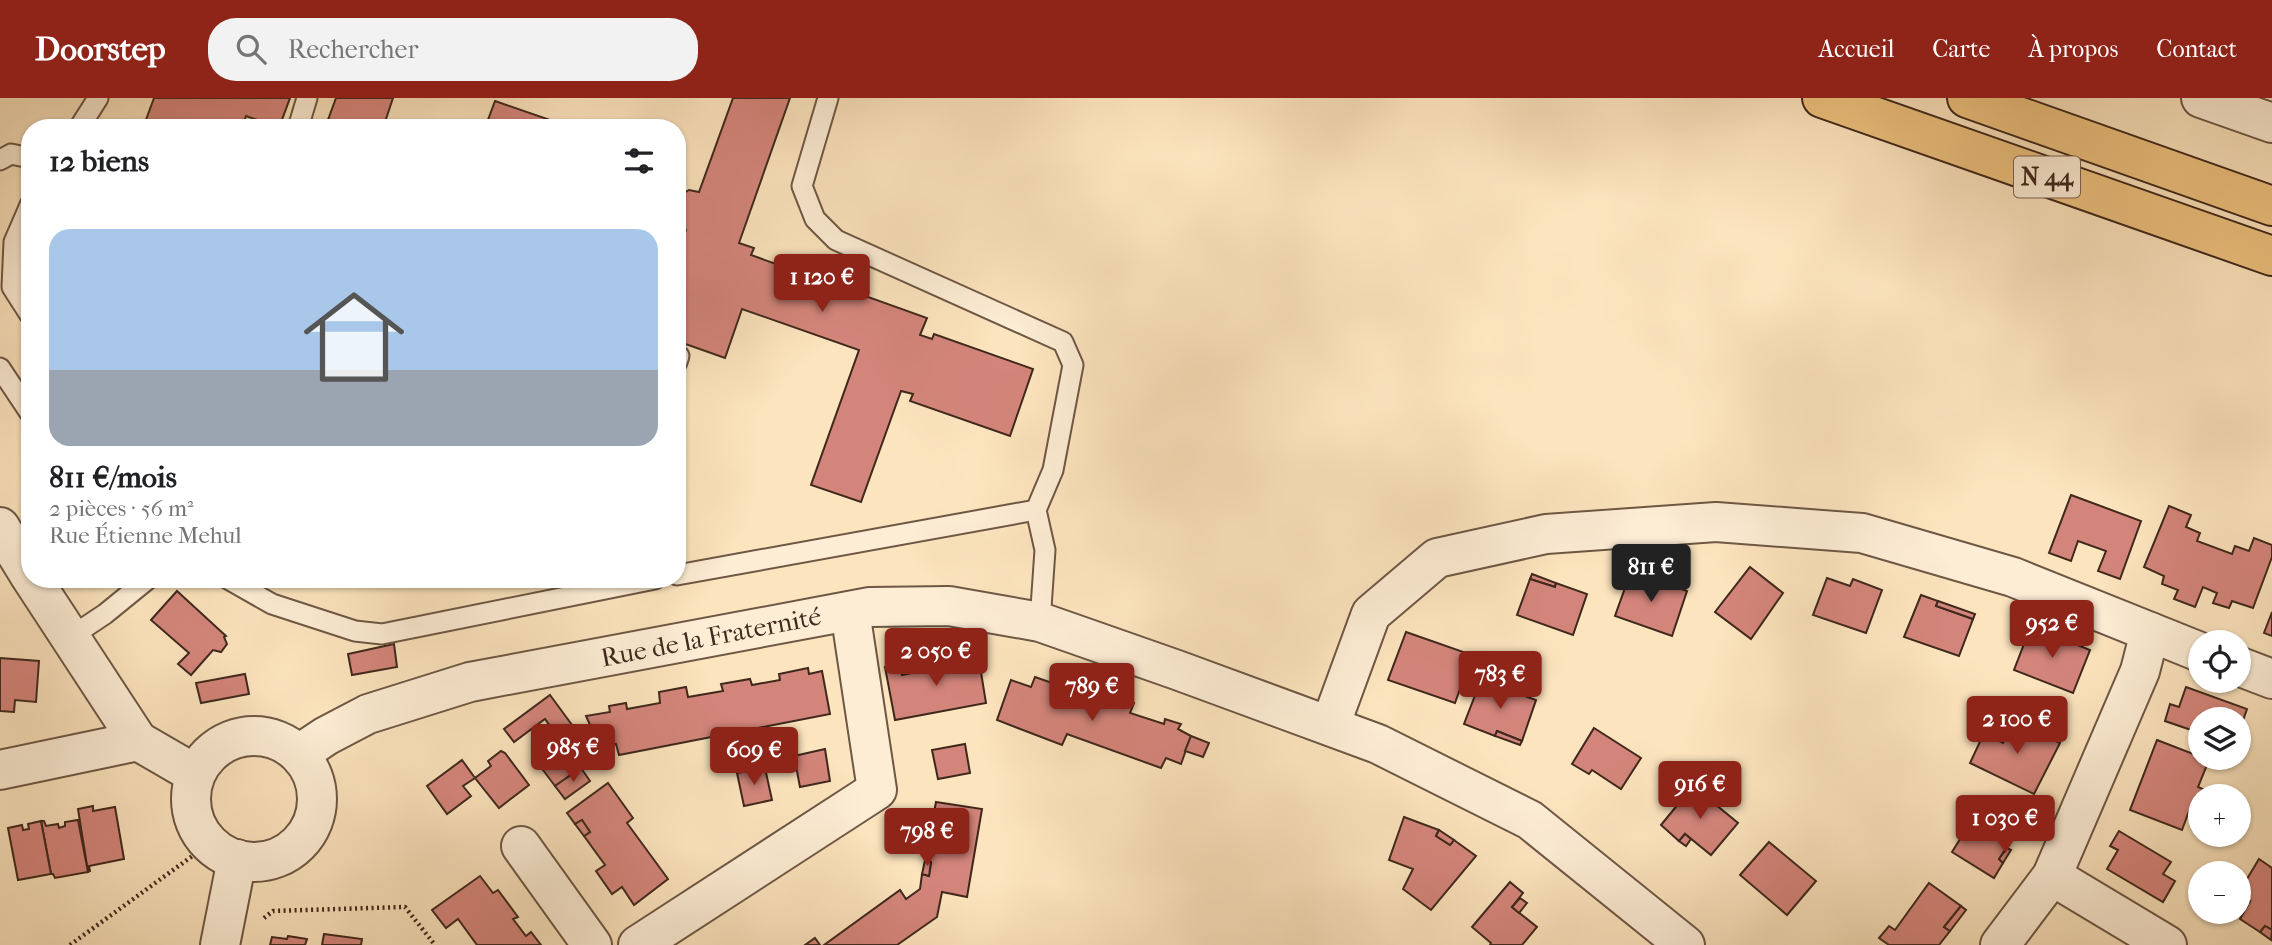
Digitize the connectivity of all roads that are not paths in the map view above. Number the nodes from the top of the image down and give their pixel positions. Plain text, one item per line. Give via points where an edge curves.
1 (98, 98) edge
2 (307, 98) edge
3 (828, 98) edge
4 (1822, 98) edge
5 (1967, 98) edge
6 (2201, 98) edge
7 (85, 119) edge
8 (301, 119) edge
9 (2272, 122) edge
10 (21, 156) edge
11 (0, 160) edge
12 (2272, 206) edge
13 (21, 226) edge
14 (2272, 256) edge
15 (21, 302) edge
16 (0, 368) edge
17 (21, 400) edge
18 (1036, 510) junction
19 (0, 527) edge
20 (21, 562) edge
21 (686, 573) edge
22 (37, 588) edge
23 (137, 588) edge
24 (244, 588) edge
25 (584, 588) edge
26 (850, 611) junction
27 (1040, 622) junction
28 (2150, 632) junction
29 (69, 638) junction
30 (2188, 647) edge
31 (2251, 671) edge
32 (2272, 679) edge
33 (1330, 726) junction
34 (138, 741) junction
35 (299, 754) junction
36 (0, 770) edge
37 (195, 775) junction
38 (521, 846) dead end
39 (223, 851) junction
40 (2052, 876) junction
41 (220, 945) edge
42 (592, 945) edge
43 (638, 945) edge
44 (1685, 945) edge
45 (2000, 945) edge
46 (2167, 945) edge

1 - 7 lane
2 - 8 lane
3 - 18 lane via 802,186 814,219 836,240 1063,342 1073,365 1053,470
4 - 14 main road, N 44
5 - 12 main road, N 44
6 - 9 street
10 - 11 lane via 11,154
13 - 15 lane via 14,242 12,287
16 - 17 lane
18 - 21 lane
18 - 27 lane via 1045,550
19 - 20 street
22 - 29 street
23 - 29 lane
24 - 25 lane via 272,604 355,631 382,634
26 - 27 street, Rue de la Fraternité via 948,606
26 - 35 street, Rue de la Fraternité via 470,682 368,714
26 - 43 street via 877,790
27 - 33 street, Rue de la Fraternité
28 - 30 street
28 - 33 street via 2013,577 1862,533 1716,522 1546,534 1437,558 1371,614
28 - 40 street via 2140,671
29 - 34 street
31 - 32 street
33 - 44 street, Rue de la Fraternité via 1378,744 1530,820
34 - 36 street
34 - 37 street
35 - 37 street via 282,742 242,736 206,757
35 - 39 street via 317,790 317,811 309,830 296,846 258,862
37 - 39 street via 191,793 198,829
38 - 42 street
39 - 41 street
40 - 45 street
40 - 46 street

